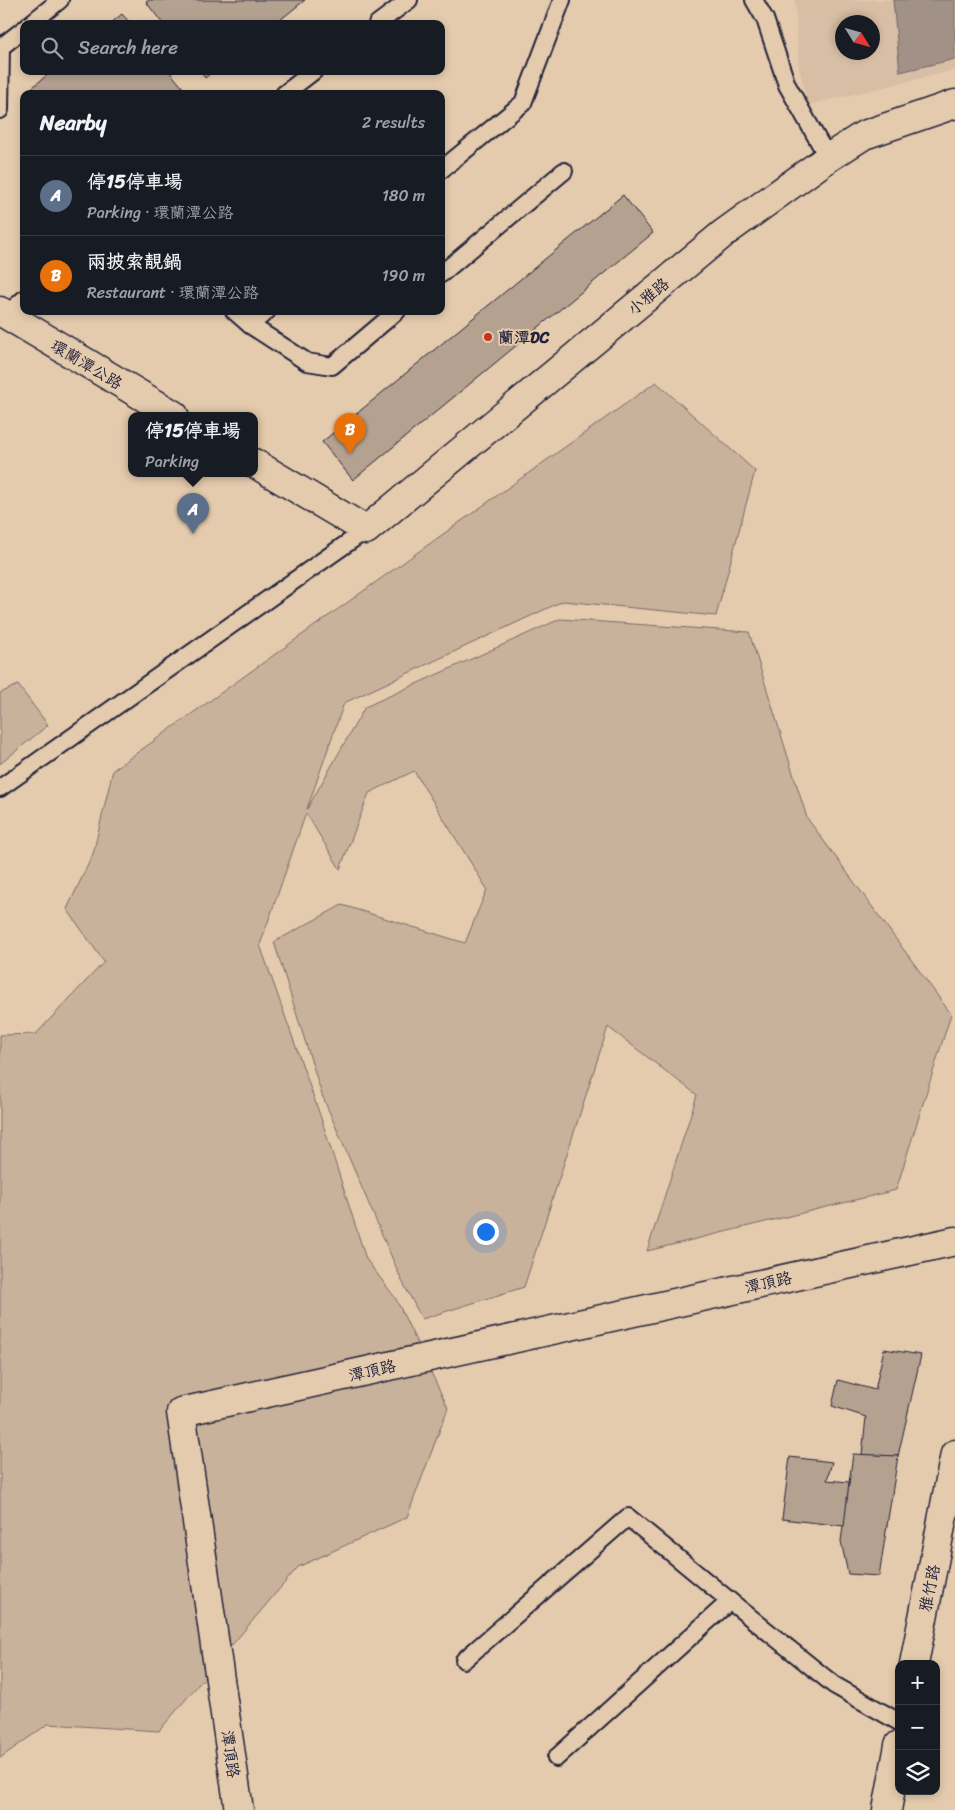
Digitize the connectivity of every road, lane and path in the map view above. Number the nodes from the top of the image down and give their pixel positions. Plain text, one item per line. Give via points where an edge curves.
1 (60, 0) edge
2 (409, 0) edge
3 (562, 0) edge
4 (754, 0) edge
5 (35, 20) edge
6 (382, 20) edge
7 (20, 32) edge
8 (309, 75) edge
9 (289, 90) edge
10 (955, 104) edge
11 (0, 110) edge
12 (828, 158) junction
13 (445, 167) edge
14 (564, 171) dead end
15 (445, 271) edge
16 (21, 315) edge
17 (239, 315) edge
18 (262, 315) edge
19 (392, 315) edge
20 (250, 325) junction
21 (169, 412) edge
22 (258, 465) edge
23 (366, 530) junction
24 (0, 788) edge
25 (955, 1240) edge
26 (955, 1454) edge
27 (730, 1601) junction
28 (464, 1660) dead end
29 (915, 1660) edge
30 (895, 1720) edge
31 (898, 1750) edge
32 (556, 1758) dead end
33 (239, 1810) edge
34 (886, 1810) edge

1 - 5 lane
2 - 6 lane
3 - 13 lane via 523,103
4 - 12 lane via 787,84
7 - 11 lane via 1,47
8 - 9 lane
10 - 12 street, 小雅路 via 864,134
12 - 23 street, 小雅路 via 724,233
14 - 15 lane
16 - 21 street, 環蘭潭公路
17 - 20 lane
18 - 20 lane
19 - 20 lane via 332,366 307,362
22 - 23 street
23 - 24 lane
25 - 33 street, 潭頂路 via 182,1412
26 - 29 street, 雅竹路
27 - 28 lane via 628,1517
27 - 30 lane via 834,1685
27 - 32 lane
31 - 34 street

